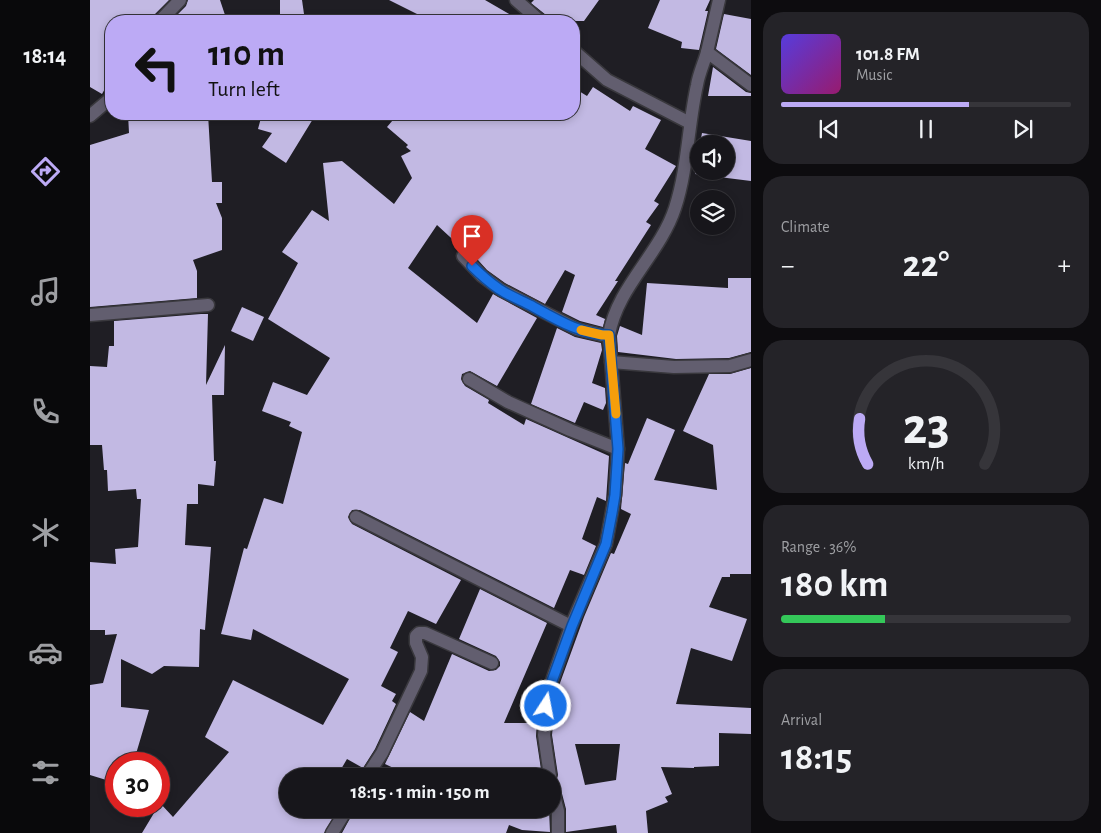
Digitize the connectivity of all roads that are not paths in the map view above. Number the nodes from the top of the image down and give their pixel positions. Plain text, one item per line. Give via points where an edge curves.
1 (180, 0) edge
2 (516, 0) edge
3 (718, 0) edge
4 (166, 15) edge
5 (533, 15) edge
6 (707, 52) junction
7 (580, 56) edge
8 (751, 85) edge
9 (105, 103) edge
10 (90, 116) edge
11 (690, 123) junction
12 (463, 256) dead end
13 (208, 305) dead end
14 (90, 315) edge
15 (609, 335) junction
16 (751, 360) edge
17 (611, 362) junction
18 (469, 378) dead end
19 (618, 449) junction
20 (356, 516) dead end
21 (572, 626) junction
22 (492, 663) dead end
23 (372, 768) edge
24 (549, 768) edge
25 (341, 818) edge
26 (558, 818) edge
27 (332, 833) edge
28 (558, 833) edge

1 - 4 street
2 - 5 street
3 - 6 street
6 - 8 street
6 - 11 street via 697,83
7 - 11 street via 607,80
9 - 10 street
11 - 15 street via 675,209 618,303
12 - 15 street via 501,290 577,329
13 - 14 street
15 - 17 street
16 - 17 street via 730,366 674,367
17 - 19 street
18 - 19 street via 508,402
19 - 21 street via 615,495 606,544
20 - 21 street
21 - 24 street via 548,692 544,735
22 - 23 street via 419,633 416,643 422,657 421,671
25 - 27 street
26 - 28 street

